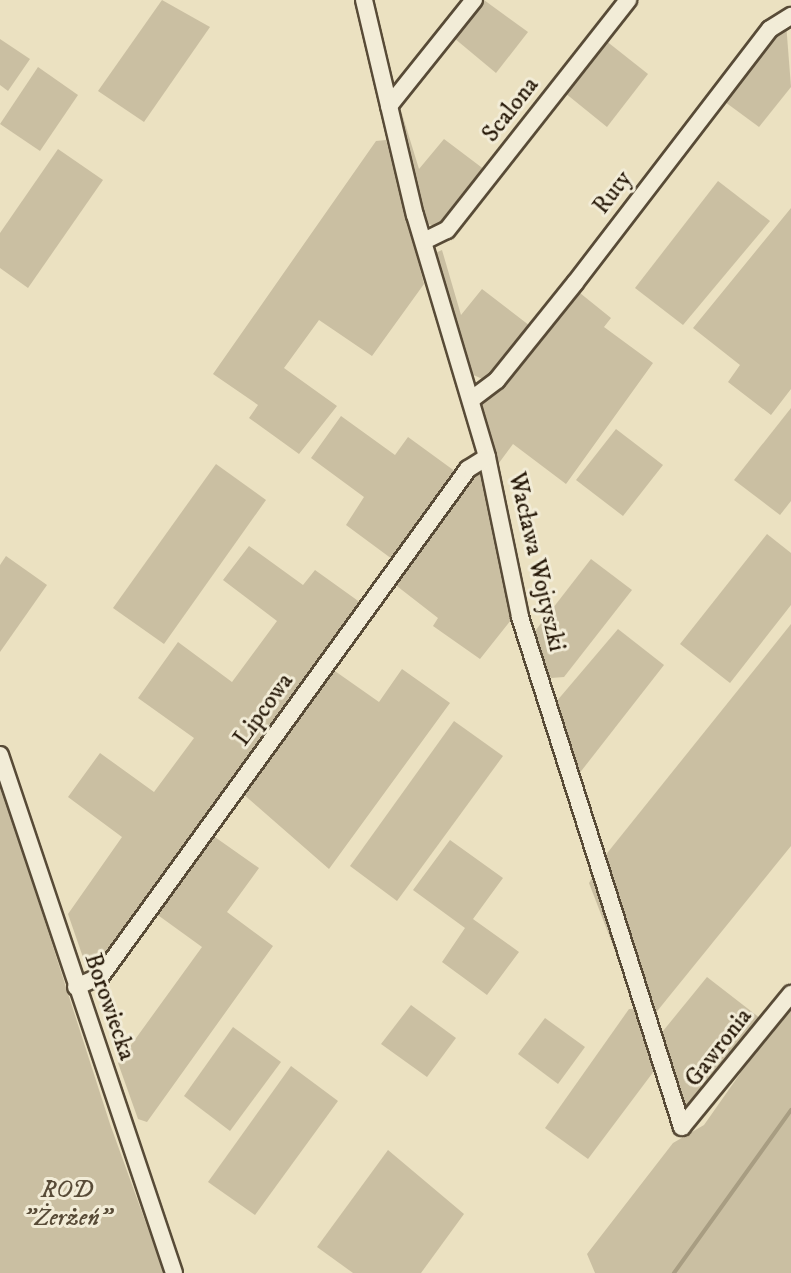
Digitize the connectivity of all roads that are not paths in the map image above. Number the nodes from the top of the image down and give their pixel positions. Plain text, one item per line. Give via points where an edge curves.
1 (364, 0) edge
2 (474, 0) edge
3 (628, 0) edge
4 (791, 16) edge
5 (389, 106) junction
6 (424, 241) junction
7 (472, 399) junction
8 (487, 457) junction
9 (0, 755) edge
10 (76, 987) junction
11 (791, 994) edge
12 (682, 1127) joint
13 (174, 1273) edge

1 - 5 street, Wacława Wojtyszki
2 - 5 street
3 - 6 street, Scalona via 447,230
4 - 7 street, Ruty via 770,29 516,356
5 - 6 street, Wacława Wojtyszki
6 - 7 street, Wacława Wojtyszki
7 - 8 street, Wacława Wojtyszki
8 - 10 street, Lipcowa via 468,469 101,976
8 - 12 street, Wacława Wojtyszki via 538,681
9 - 10 street, Borowiecka
10 - 13 street, Borowiecka
11 - 12 street, Gawronia

